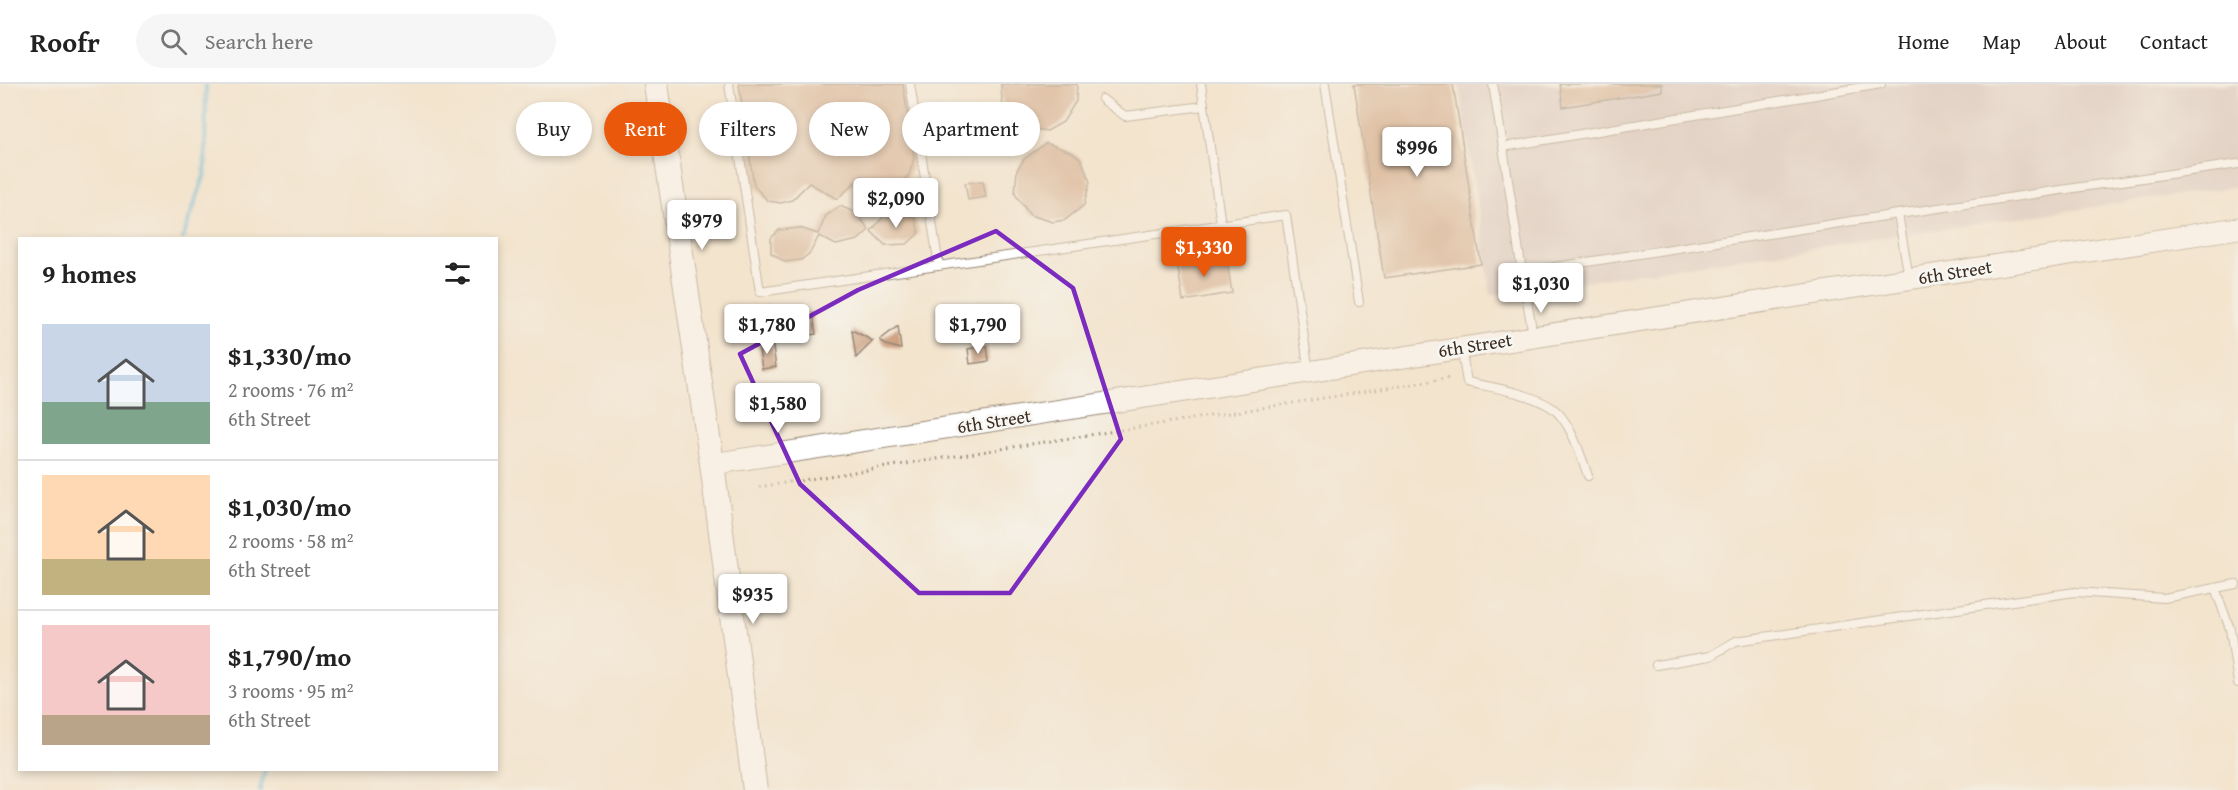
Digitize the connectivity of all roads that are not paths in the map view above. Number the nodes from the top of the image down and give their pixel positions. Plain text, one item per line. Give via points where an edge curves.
1 (656, 84) edge
2 (729, 84) edge
3 (910, 84) edge
4 (1201, 84) edge
5 (1325, 84) edge
6 (1493, 84) edge
7 (1881, 84) edge
8 (1102, 99) dead end
9 (1204, 106) junction
10 (1503, 147) junction
11 (2238, 164) edge
12 (1898, 214) junction
13 (1221, 224) junction
14 (2238, 228) edge
15 (939, 266) junction
16 (1522, 272) junction
17 (1909, 279) junction
18 (1359, 302) dead end
19 (1533, 335) junction
20 (1461, 347) junction
21 (1309, 372) junction
22 (711, 464) junction
23 (1588, 476) dead end
24 (2235, 584) dead end
25 (2215, 588) junction
26 (1656, 665) dead end
27 (2238, 683) edge
28 (754, 790) edge

1 - 22 main road
2 - 15 lane via 760,292
3 - 15 lane
4 - 9 lane
5 - 18 lane
6 - 10 lane
7 - 10 lane
8 - 9 lane via 1125,116
9 - 13 lane
10 - 16 lane
11 - 12 lane
12 - 16 lane
12 - 17 lane
13 - 15 lane
13 - 21 lane via 1286,214
14 - 17 street, 6th Street
16 - 19 lane
17 - 19 street, 6th Street
19 - 20 street, 6th Street
20 - 21 street, 6th Street
20 - 23 lane via 1467,382 1506,390 1553,408 1574,438
21 - 22 street, 6th Street
22 - 28 main road
24 - 25 lane
25 - 26 lane via 2164,598 2075,592 1736,642 1710,657
25 - 27 lane via 2230,628

